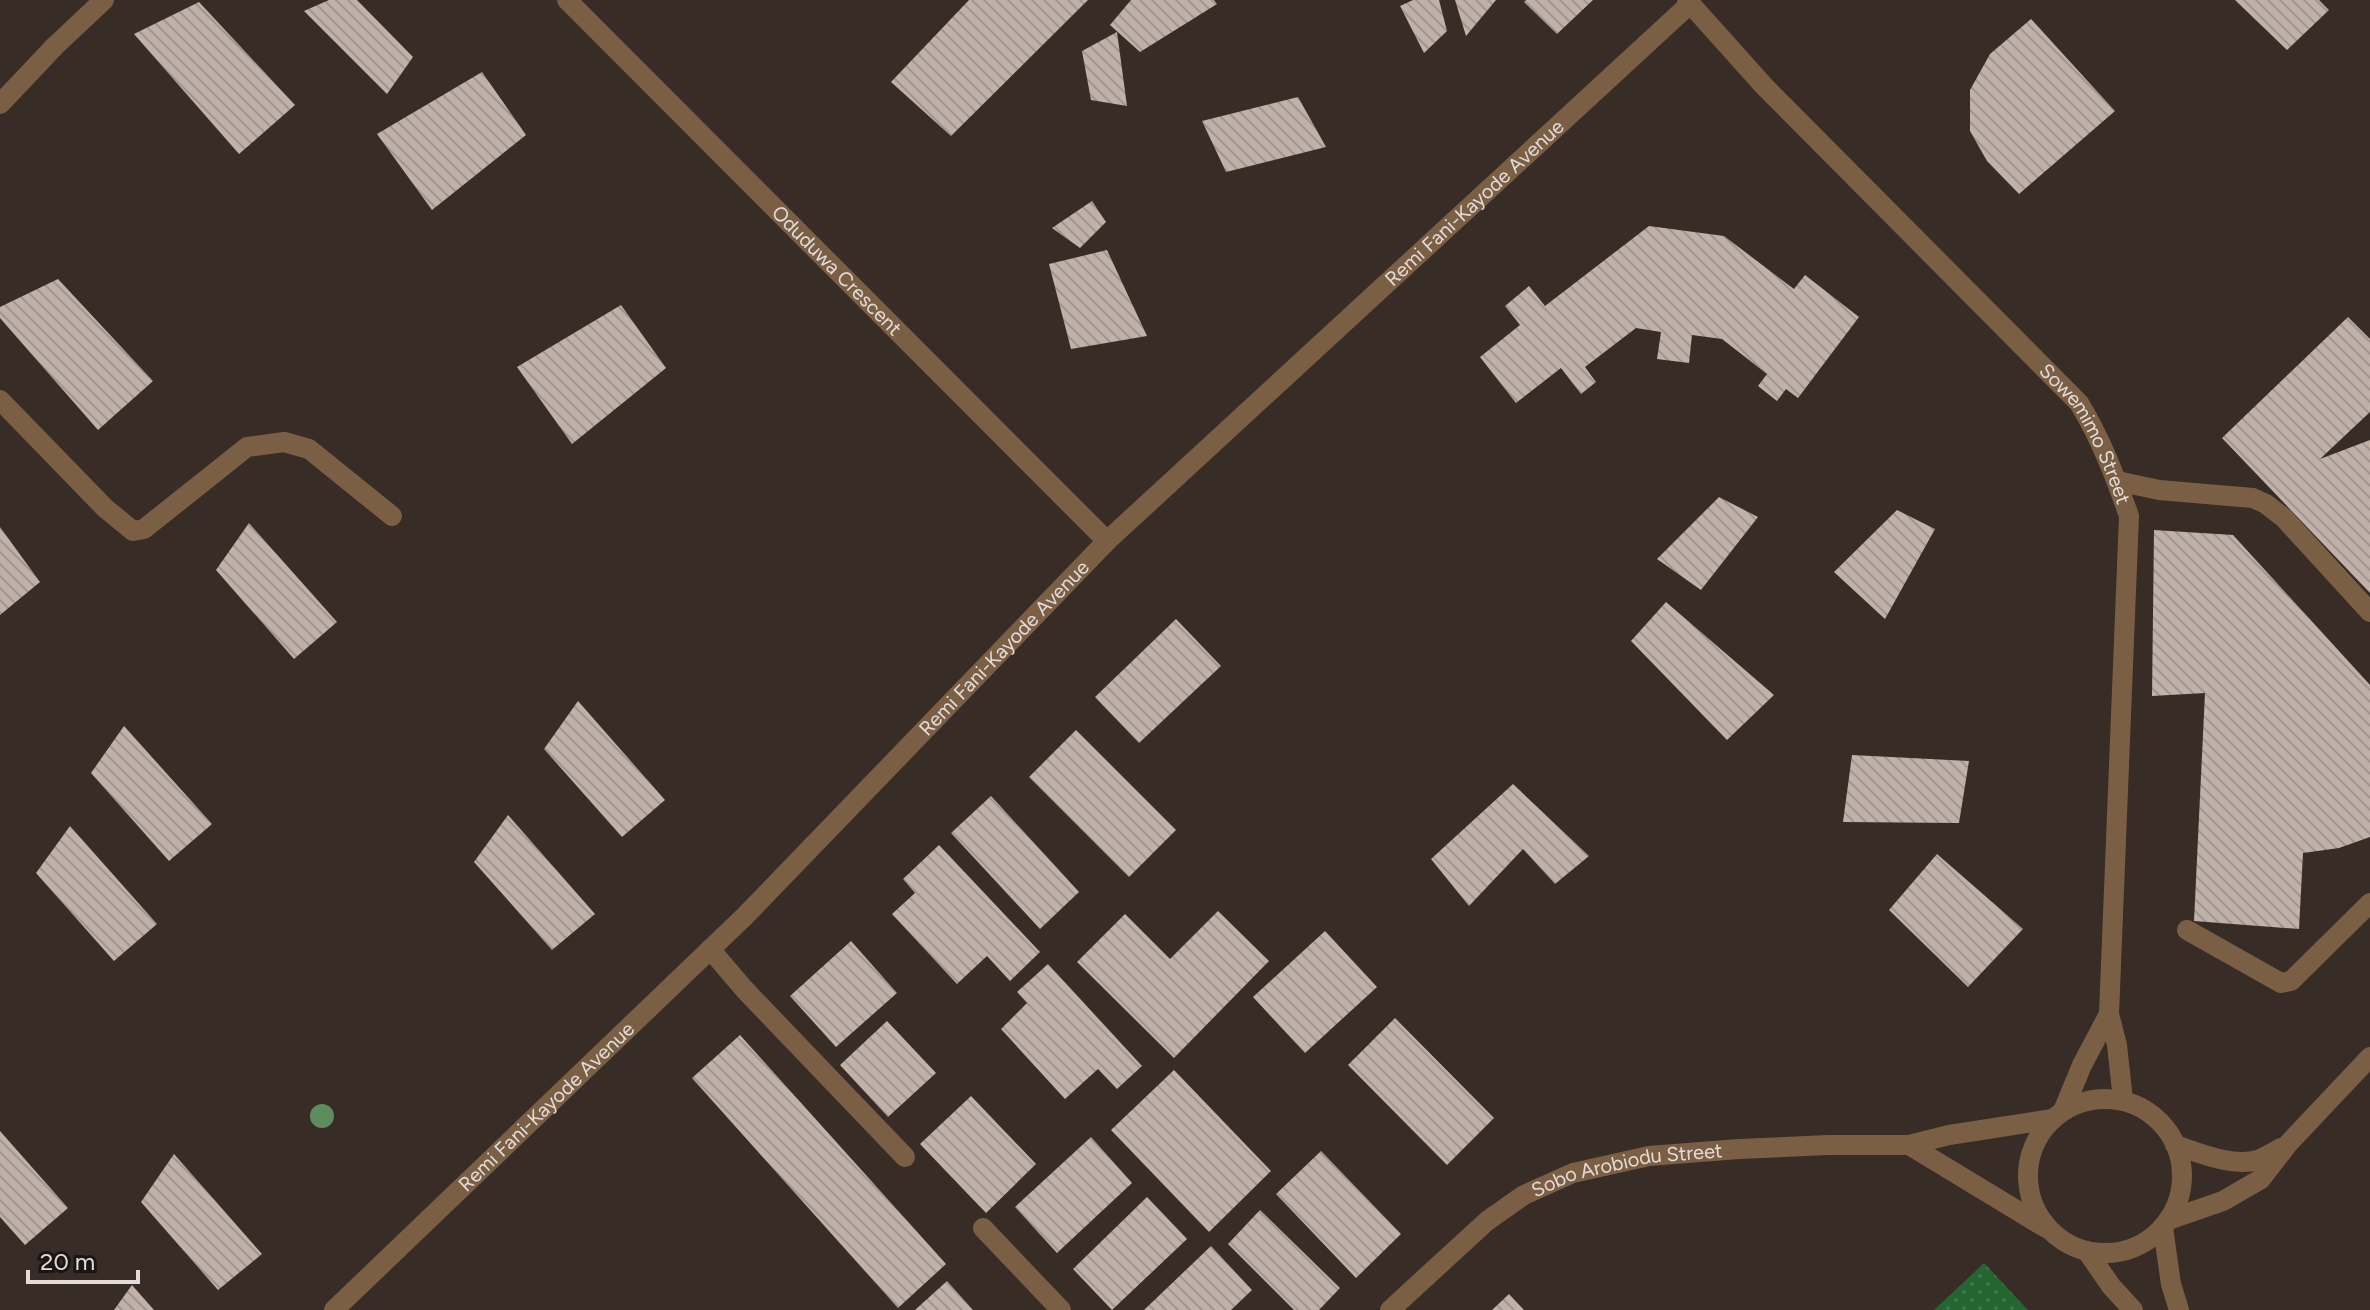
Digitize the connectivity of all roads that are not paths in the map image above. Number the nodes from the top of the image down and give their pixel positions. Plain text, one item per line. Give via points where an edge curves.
1 (104, 0) edge
2 (567, 0) edge
3 (1689, 2) edge
4 (0, 104) edge
5 (0, 400) edge
6 (2117, 481) junction
7 (392, 516) dead end
8 (1107, 541) junction
9 (2370, 612) edge
10 (2370, 903) edge
11 (2187, 930) dead end
12 (710, 949) junction
13 (2109, 1014) junction
14 (2370, 1057) edge
15 (2123, 1100) junction
16 (2058, 1115) junction
17 (2288, 1144) junction
18 (1909, 1145) junction
19 (2175, 1145) junction
20 (905, 1157) dead end
21 (2165, 1224) junction
22 (983, 1228) dead end
23 (2053, 1232) junction
24 (2087, 1251) junction
25 (334, 1310) edge
26 (1061, 1310) edge
27 (1390, 1310) edge
28 (2133, 1310) edge
29 (2179, 1310) edge

1 - 4 street
2 - 8 street, Oduduwa Crescent
3 - 6 street, Sowemimo Street via 1764,86 2079,403
3 - 8 street, Remi Fani-Kayode Avenue
5 - 7 street via 133,531 144,529 247,447 284,442 309,449
6 - 9 street via 2266,504
6 - 13 street, Sowemimo Street via 2129,516
8 - 12 street, Remi Fani-Kayode Avenue
10 - 11 street via 2291,981 2281,983
12 - 20 street
12 - 25 street, Remi Fani-Kayode Avenue
13 - 15 street, Sowemimo Street
13 - 16 street, Sowemimo Street
14 - 17 street
15 - 16 street via 2077,1103
15 - 19 street via 2163,1125
16 - 18 street, Sobo Arobiodu Street
16 - 23 street via 2035,1143 2029,1166 2038,1213
17 - 19 street via 2258,1160 2237,1161
17 - 21 street via 2261,1179
18 - 23 street
18 - 27 street, Sobo Arobiodu Street via 1649,1156 1573,1173 1524,1195 1487,1221
19 - 21 street via 2182,1171 2179,1197
21 - 24 street via 2144,1243 2126,1250
21 - 29 street
22 - 26 street
23 - 24 street
24 - 28 street

